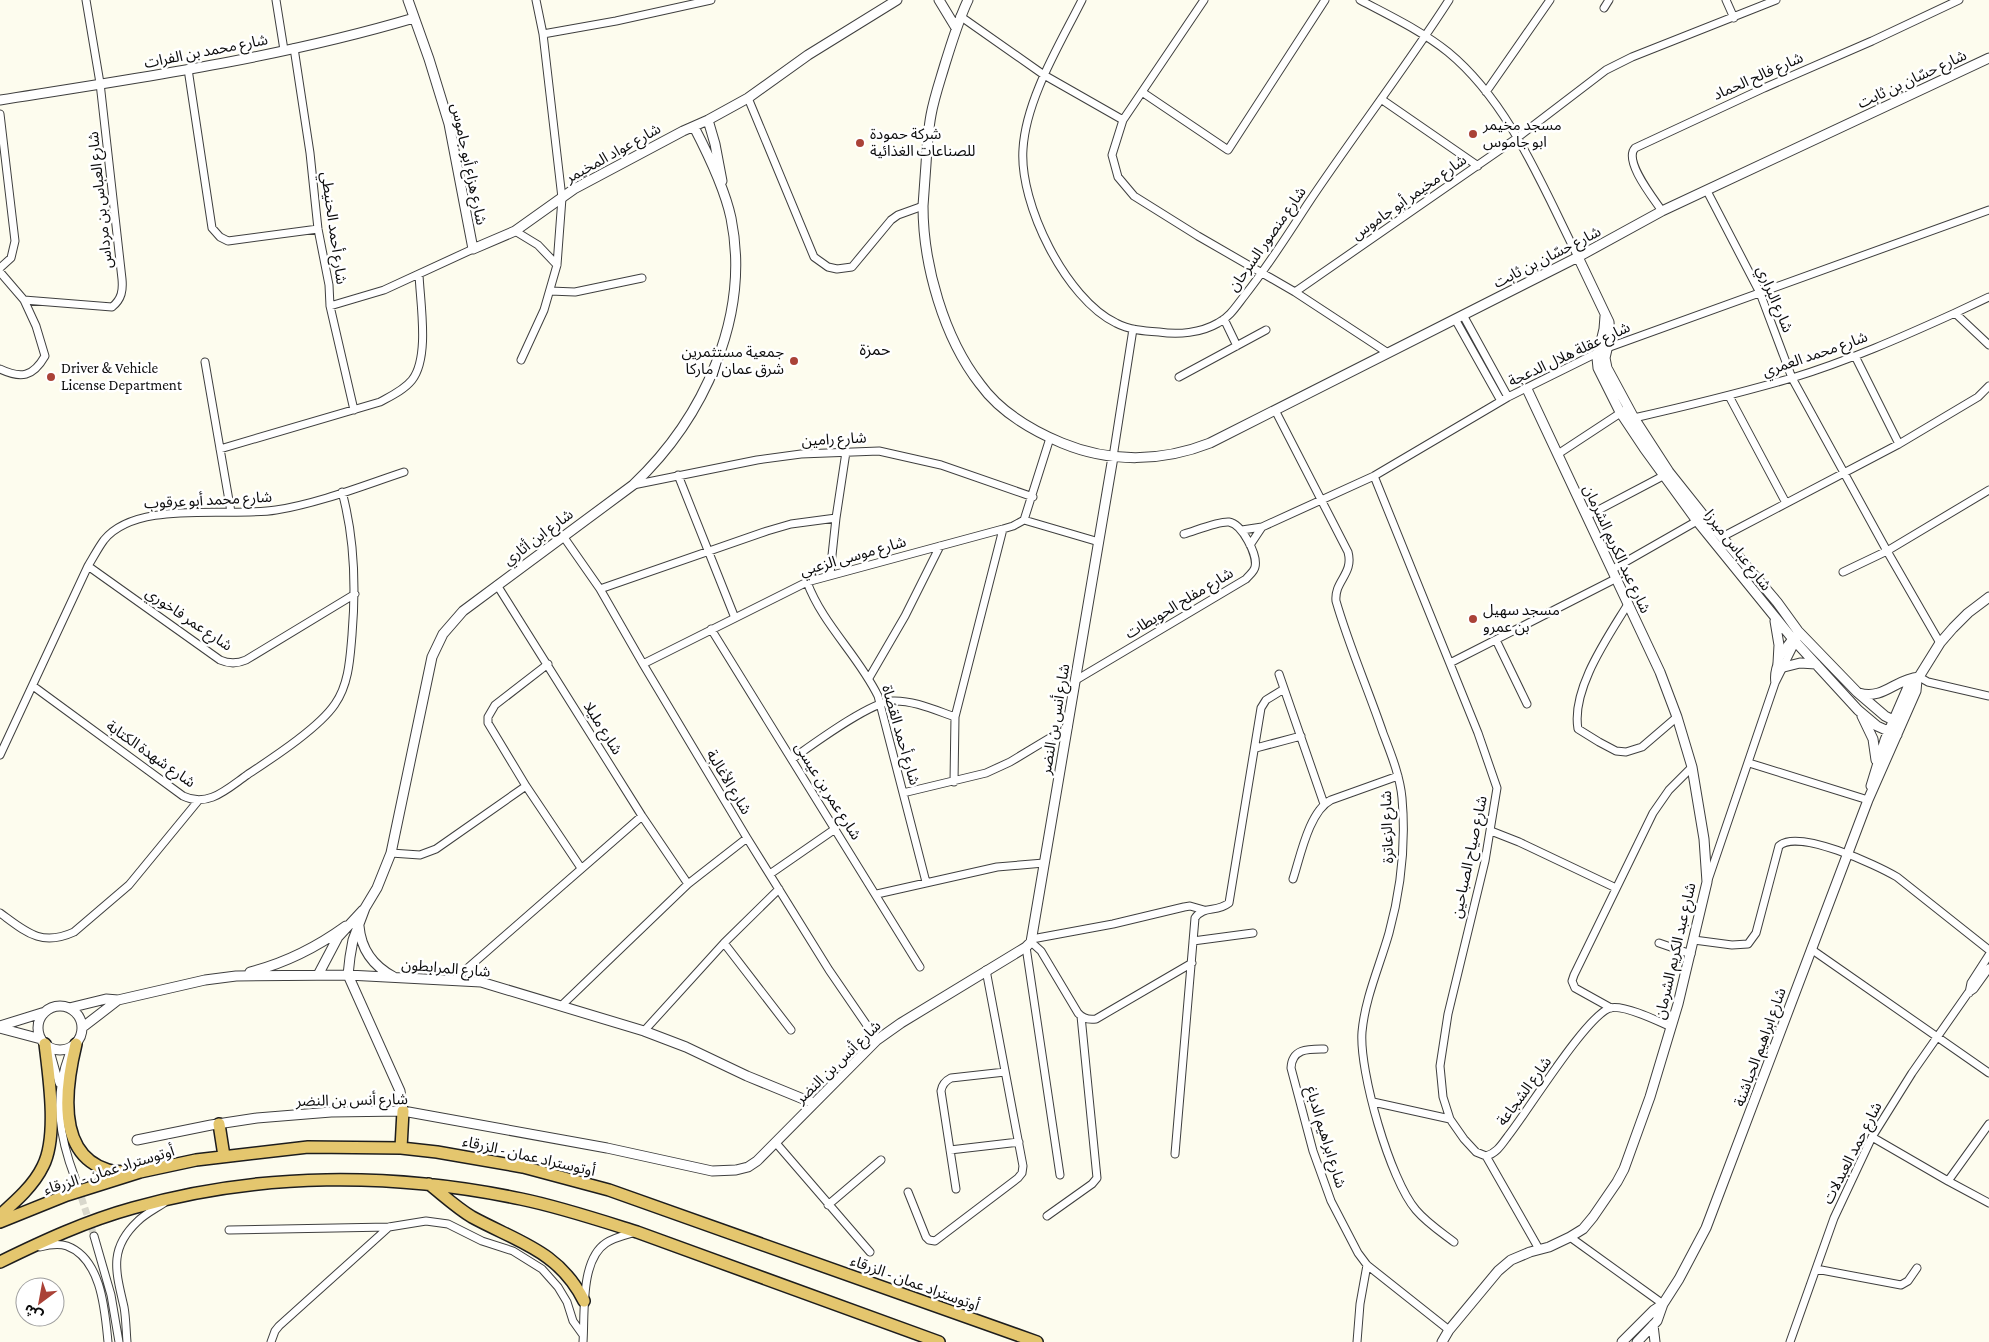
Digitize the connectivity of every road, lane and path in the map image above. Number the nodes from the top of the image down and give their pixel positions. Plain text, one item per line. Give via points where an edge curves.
1 (86, 0) edge
2 (276, 0) edge
3 (408, 0) edge
4 (536, 0) edge
5 (711, 0) edge
6 (897, 0) edge
7 (939, 0) edge
8 (968, 0) edge
9 (1082, 0) edge
10 (1204, 0) edge
11 (1325, 0) edge
12 (1360, 0) edge
13 (1449, 0) edge
14 (1550, 0) edge
15 (1609, 0) edge
16 (1726, 0) edge
17 (1776, 0) edge
18 (1959, 0) edge
19 (1604, 8) dead end
20 (960, 16) junction
21 (414, 18) junction
22 (1734, 18) junction
23 (956, 28) junction
24 (543, 34) junction
25 (1426, 35) junction
26 (294, 48) junction
27 (284, 50) junction
28 (1989, 58) edge
29 (188, 69) junction
30 (1044, 75) junction
31 (100, 83) junction
32 (1142, 92) junction
33 (1486, 92) junction
34 (748, 98) junction
35 (1381, 99) junction
36 (0, 100) edge
37 (0, 114) edge
38 (708, 120) junction
39 (1123, 120) junction
40 (694, 127) junction
41 (1517, 138) junction
42 (1478, 166) junction
43 (1706, 191) junction
44 (562, 198) junction
45 (726, 201) junction
46 (924, 206) junction
47 (1989, 210) edge
48 (1662, 211) junction
49 (318, 229) junction
50 (515, 231) junction
51 (473, 249) junction
52 (1578, 257) junction
53 (557, 265) junction
54 (0, 268) edge
55 (0, 272) edge
56 (1263, 273) junction
57 (419, 274) junction
58 (642, 278) dead end
59 (550, 291) junction
60 (1295, 292) junction
61 (1760, 293) junction
62 (1989, 297) edge
63 (24, 300) junction
64 (330, 306) junction
65 (1955, 313) junction
66 (1605, 316) junction
67 (1459, 317) junction
68 (1224, 319) junction
69 (1133, 329) junction
70 (1266, 330) dead end
71 (1989, 345) edge
72 (1237, 346) junction
73 (1607, 348) junction
74 (1388, 353) junction
75 (1598, 353) junction
76 (1855, 356) junction
77 (521, 360) dead end
78 (205, 362) dead end
79 (0, 369) edge
80 (1179, 377) dead end
81 (1792, 378) junction
82 (1989, 386) edge
83 (1527, 388) junction
84 (1729, 396) junction
85 (1508, 397) junction
86 (1501, 401) junction
87 (354, 410) junction
88 (1275, 410) junction
89 (1624, 410) junction
90 (1634, 418) junction
91 (1050, 438) junction
92 (1899, 444) junction
93 (220, 449) junction
94 (846, 452) junction
95 (1558, 454) junction
96 (1113, 457) junction
97 (404, 472) dead end
98 (1845, 473) junction
99 (1666, 474) junction
100 (678, 475) junction
101 (1374, 476) junction
102 (633, 485) junction
103 (1989, 490) edge
104 (342, 492) junction
105 (1033, 497) junction
106 (1321, 500) junction
107 (1786, 503) junction
108 (231, 512) junction
109 (1587, 516) junction
110 (836, 518) junction
111 (1024, 520) junction
112 (1697, 521) junction
113 (1262, 527) junction
114 (1002, 529) junction
115 (1242, 530) junction
116 (1184, 534) dead end
117 (563, 536) junction
118 (1722, 537) junction
119 (1099, 542) junction
120 (1250, 545) junction
121 (940, 546) junction
122 (708, 550) junction
123 (1887, 551) junction
124 (88, 566) junction
125 (1844, 572) dead end
126 (830, 574) junction
127 (1615, 574) junction
128 (807, 582) junction
129 (497, 585) junction
130 (600, 589) junction
131 (355, 594) junction
132 (1989, 597) edge
133 (1628, 604) junction
134 (735, 618) junction
135 (1775, 619) junction
136 (711, 630) junction
137 (1796, 636) junction
138 (1496, 640) junction
139 (1940, 643) junction
140 (1450, 663) junction
141 (548, 664) junction
142 (642, 664) junction
143 (1816, 664) junction
144 (1781, 665) junction
145 (1279, 674) dead end
146 (869, 678) junction
147 (1918, 679) junction
148 (1076, 680) junction
149 (33, 686) junction
150 (1284, 689) junction
151 (1857, 692) junction
152 (1989, 696) edge
153 (881, 703) junction
154 (1527, 704) dead end
155 (1858, 710) junction
156 (955, 717) junction
157 (1677, 717) junction
158 (1897, 722) junction
159 (1068, 727) junction
160 (1892, 733) junction
161 (1301, 736) junction
162 (1256, 748) junction
163 (0, 756) edge
164 (792, 759) junction
165 (1748, 763) junction
166 (1876, 764) junction
167 (1692, 767) junction
168 (1398, 776) junction
169 (954, 782) junction
170 (526, 786) junction
171 (903, 793) junction
172 (1869, 797) junction
173 (198, 801) junction
174 (1324, 804) junction
175 (642, 816) junction
176 (835, 829) junction
177 (1491, 831) junction
178 (747, 838) junction
179 (1848, 853) junction
180 (391, 854) junction
181 (1044, 863) junction
182 (581, 868) junction
183 (770, 874) junction
184 (1293, 879) dead end
185 (926, 882) junction
186 (1707, 882) junction
187 (688, 884) junction
188 (1616, 888) junction
189 (779, 889) junction
190 (877, 894) junction
191 (365, 908) junction
192 (1204, 910) junction
193 (0, 913) edge
194 (359, 922) junction
195 (346, 926) junction
196 (1253, 933) dead end
197 (1694, 940) junction
198 (1193, 941) junction
199 (724, 943) junction
200 (1030, 943) junction
201 (1659, 943) dead end
202 (1811, 949) junction
203 (1989, 950) edge
204 (1691, 954) junction
205 (1989, 955) edge
206 (1192, 963) junction
207 (920, 967) dead end
208 (1989, 968) edge
209 (986, 970) junction
210 (318, 975) junction
211 (348, 975) junction
212 (236, 976) junction
213 (396, 978) junction
214 (454, 980) junction
215 (1968, 993) junction
216 (118, 1000) junction
217 (561, 1006) junction
218 (69, 1008) junction
219 (1611, 1008) junction
220 (45, 1012) junction
221 (1081, 1016) junction
222 (0, 1027) edge
223 (82, 1027) junction
224 (1671, 1027) junction
225 (790, 1030) dead end
226 (644, 1031) junction
227 (1938, 1037) junction
228 (877, 1040) junction
229 (45, 1043) junction
230 (74, 1046) junction
231 (1324, 1048) dead end
232 (1005, 1072) junction
233 (1989, 1073) edge
234 (60, 1086) junction
235 (1373, 1102) junction
236 (813, 1103) junction
237 (403, 1111) junction
238 (1450, 1119) junction
239 (219, 1124) junction
240 (1989, 1124) edge
241 (1872, 1137) junction
242 (138, 1140) dead end
243 (1019, 1142) junction
244 (776, 1143) junction
245 (401, 1148) junction
246 (950, 1150) junction
247 (1175, 1154) dead end
248 (224, 1156) junction
249 (1486, 1156) junction
250 (881, 1160) dead end
251 (140, 1172) junction
252 (1060, 1174) dead end
253 (75, 1178) tunnel mouth
254 (1948, 1181) junction
255 (429, 1184) junction
256 (956, 1189) dead end
257 (908, 1192) dead end
258 (170, 1199) junction
259 (1989, 1203) edge
260 (828, 1205) junction
261 (0, 1215) edge
262 (1046, 1216) dead end
263 (0, 1222) edge
264 (389, 1227) junction
265 (230, 1230) dead end
266 (637, 1232) junction
267 (94, 1236) tunnel mouth
268 (1570, 1238) junction
269 (1454, 1242) dead end
270 (27, 1249) junction
271 (1539, 1249) junction
272 (870, 1252) dead end
273 (0, 1262) edge
274 (1367, 1265) junction
275 (1918, 1268) dead end
276 (1816, 1269) junction
277 (584, 1301) junction
278 (1663, 1304) junction
279 (1653, 1325) junction
280 (1450, 1330) junction
281 (583, 1339) edge
282 (108, 1342) edge
283 (118, 1342) edge
284 (127, 1342) edge
285 (271, 1342) edge
286 (939, 1342) edge
287 (1037, 1342) edge
288 (1357, 1342) edge
289 (1442, 1342) edge
290 (1622, 1342) edge
291 (1637, 1342) edge
292 (1655, 1342) edge
293 (1790, 1342) edge

1 - 31 street, شارع العباس بن مرداس
2 - 27 street
3 - 21 street, شارع هزاع أبو جاموس
4 - 24 street
5 - 24 street
6 - 34 street, شارع عواد المخيمر via 808,54
7 - 23 street
8 - 20 street, شارع حسّان بن ثابت
9 - 30 street, شارع منصور السرحان
10 - 32 street
11 - 32 street via 1228,150
12 - 25 street
13 - 25 street, شارع منصور السرحان
14 - 33 street
15 - 19 street
16 - 22 street
17 - 22 street, شارع مخيمر أبو جاموس
18 - 48 street, شارع فالح الحماد via 1635,148 1632,156 1637,172
20 - 23 street, شارع حسّان بن ثابت
20 - 30 street
21 - 26 street, شارع محمد بن الفرات
21 - 51 street, شارع هزاع أبو جاموس via 449,124
22 - 41 street, شارع مخيمر أبو جاموس via 1619,63 1594,78
23 - 46 street, شارع حسّان بن ثابت via 931,116
24 - 44 street
25 - 33 street via 1458,60
25 - 35 street, شارع منصور السرحان
26 - 27 street, شارع محمد بن الفرات
26 - 49 street, شارع أحمد الحنيطي
27 - 29 street, شارع محمد بن الفرات
28 - 43 street, شارع حسّان بن ثابت
29 - 31 street, شارع محمد بن الفرات
29 - 49 street via 212,228 228,242
30 - 39 street
30 - 69 street, شارع منصور السرحان via 1026,126 1023,150 1025,181 1039,225 1049,248 1084,299 1112,321
31 - 36 street, شارع محمد بن الفرات
31 - 63 street, شارع العباس بن مرداس via 122,294 112,306
32 - 39 street
33 - 41 street
34 - 38 street, شارع عواد المخيمر
34 - 46 street via 810,249 820,262 837,269 852,267 891,220
35 - 42 street
35 - 56 street, شارع منصور السرحان
37 - 54 street via 15,241 11,258
38 - 40 street, شارع عواد المخيمر
38 - 45 street, شارع ابن أثاري
39 - 56 street via 1112,155 1124,187 1198,236
40 - 44 street, شارع عواد المخيمر via 588,181
40 - 45 street, شارع ابن أثاري
41 - 42 street, شارع مخيمر أبو جاموس
41 - 52 street
42 - 60 street, شارع مخيمر أبو جاموس
43 - 48 street, شارع حسّان بن ثابت
43 - 61 street, شارع البراري
44 - 50 street, شارع عواد المخيمر
44 - 53 street
45 - 102 street, شارع ابن أثاري via 735,246 736,277 728,329 706,387 680,430 658,460
46 - 91 street, شارع حسّان بن ثابت via 932,276 966,364 980,385 1011,416
47 - 61 street, شارع عقلة هلال الدعجة
48 - 52 street, شارع حسّان بن ثابت
49 - 64 street, شارع أحمد الحنيطي
50 - 51 street, شارع عواد المخيمر
50 - 53 street via 538,245
51 - 57 street, شارع عواد المخيمر
52 - 66 street, شارع عباس ميرزا
52 - 67 street, شارع حسّان بن ثابت
53 - 59 street
55 - 63 street
56 - 60 street
56 - 68 street, شارع منصور السرحان
57 - 64 street, شارع عواد المخيمر via 384,290
57 - 87 street via 422,352 418,368 403,389 380,402
58 - 59 street via 574,292
59 - 77 street
60 - 74 street
61 - 73 street, شارع عقلة هلال الدعجة
61 - 81 street, شارع البراري
62 - 65 street, شارع محمد العمري
63 - 79 street via 45,356 38,369 28,374 12,375
64 - 87 street, شارع أحمد الحنيطي
65 - 71 street
65 - 76 street, شارع محمد العمري
66 - 73 street, شارع عباس ميرزا via 1611,329
66 - 75 street
67 - 74 street, شارع حسّان بن ثابت
67 - 85 street
67 - 86 street
68 - 69 street, شارع منصور السرحان via 1210,327 1187,333
68 - 72 street
69 - 96 street, شارع أنس بن النضر
70 - 72 street
72 - 80 street
73 - 75 street, شارع عقلة هلال الدعجة
73 - 89 street, شارع عباس ميرزا via 1607,368
74 - 88 street, شارع حسّان بن ثابت
75 - 83 street, شارع عقلة هلال الدعجة
75 - 89 street, شارع عباس ميرزا via 1599,373
76 - 81 street, شارع محمد العمري
76 - 92 street
78 - 93 street
81 - 84 street, شارع محمد العمري
81 - 98 street, شارع البراري
82 - 92 street
83 - 85 street, شارع عقلة هلال الدعجة
83 - 95 street, شارع عبد الكريم الشرمان
84 - 90 street, شارع محمد العمري
84 - 107 street
85 - 86 street, شارع عقلة هلال الدعجة
86 - 101 street, شارع عقلة هلال الدعجة
87 - 93 street
88 - 96 street, شارع حسّان بن ثابت via 1195,449 1161,456
88 - 106 street, شارع الزعاترة
89 - 90 street, شارع عباس ميرزا
89 - 95 street
89 - 99 street, شارع عباس ميرزا
90 - 99 street, شارع عباس ميرزا
91 - 96 street, شارع حسّان بن ثابت via 1091,453
91 - 105 street
92 - 98 street
93 - 108 street
94 - 100 street, شارع رامين via 801,454
94 - 105 street, شارع رامين via 879,451 905,456
94 - 110 street
95 - 109 street, شارع عبد الكريم الشرمان
96 - 119 street, شارع أنس بن النضر
97 - 104 street, شارع محمد أبو عرقوب
98 - 107 street
98 - 123 street, شارع البراري
99 - 109 street
99 - 112 street, شارع عباس ميرزا
99 - 118 street, شارع عباس ميرزا
100 - 102 street, شارع رامين
100 - 122 street
101 - 106 street, شارع عقلة هلال الدعجة
101 - 140 street, شارع صياح الصباحين
102 - 117 street, شارع ابن أثاري
103 - 123 street
104 - 108 street, شارع محمد أبو عرقوب via 289,508
104 - 131 street via 352,539
105 - 111 street
106 - 113 street, شارع عقلة هلال الدعجة
106 - 168 street, شارع الزعاترة via 1350,561 1335,594 1336,601
107 - 118 street
108 - 124 street, شارع محمد أبو عرقوب via 138,518 104,539
109 - 127 street, شارع عبد الكريم الشرمان
110 - 122 street via 791,524
110 - 126 street
111 - 114 street, شارع موسى الزعبي
111 - 119 street
112 - 127 street
112 - 135 street, شارع عباس ميرزا
113 - 115 street, شارع عقلة هلال الدعجة
113 - 120 street
114 - 121 street, شارع موسى الزعبي
114 - 156 street
115 - 116 street via 1229,522
115 - 120 street, شارع مفلح الحويطات
117 - 129 street, شارع ابن أثاري
117 - 130 street, شارع الأغالبة
118 - 137 street, شارع عباس ميرزا via 1777,602
119 - 148 street, شارع أنس بن النضر
120 - 148 street, شارع مفلح الحويطات via 1256,562 1246,579
121 - 126 street, شارع موسى الزعبي
121 - 146 street
122 - 130 street
122 - 134 street
123 - 125 street
123 - 139 street, شارع البراري
124 - 131 street, شارع عمر فاخوري via 220,660 229,663 246,660
124 - 149 street, شارع محمد أبو عرقوب
126 - 128 street, شارع موسى الزعبي
127 - 133 street, شارع عبد الكريم الشرمان
127 - 138 street
128 - 134 street, شارع موسى الزعبي
128 - 146 street, شارع أحمد القضاة via 825,619
129 - 141 street, شارع مليلا
129 - 180 street, شارع ابن أثاري via 457,617 442,634 434,651
130 - 142 street, شارع الأغالبة
131 - 173 street, شارع شهدة الكتابة via 348,672 338,700 329,712 254,770 214,797
132 - 139 street, شارع ابراهيم الحباشنة via 1968,613
133 - 157 street, شارع عبد الكريم الشرمان
133 - 157 street via 1588,675 1578,704 1578,729 1616,751 1626,752 1642,747
134 - 136 street, شارع موسى الزعبي
135 - 137 street, شارع عباس ميرزا
135 - 144 street
136 - 142 street, شارع موسى الزعبي
136 - 164 street, شارع عمر بن عيسى
137 - 143 street, شارع عباس ميرزا
137 - 144 street
137 - 151 street, شارع عباس ميرزا
138 - 140 street
138 - 154 street
139 - 147 street, شارع ابراهيم الحباشنة
140 - 177 street, شارع صياح الصباحين via 1495,779 1497,788
141 - 170 street via 495,705 488,717 490,728
141 - 175 street, شارع مليلا
142 - 178 street, شارع الأغالبة
143 - 144 street
143 - 155 street, شارع عباس ميرزا
144 - 165 street
145 - 150 street
146 - 153 street, شارع أحمد القضاة
147 - 151 street via 1903,680 1873,695
147 - 152 street
147 - 158 street, شارع ابراهيم الحباشنة via 1908,687
148 - 159 street, شارع أنس بن النضر
149 - 163 street, شارع محمد أبو عرقوب
149 - 173 street, شارع شهدة الكتابة via 183,796
150 - 161 street
150 - 162 street via 1263,704
151 - 158 street, شارع عباس ميرزا
153 - 156 street via 898,701
153 - 164 street
153 - 171 street, شارع أحمد القضاة
155 - 160 street, شارع عباس ميرزا via 1877,726
155 - 166 street via 1870,731
156 - 169 street
157 - 167 street, شارع عبد الكريم الشرمان
158 - 160 street, شارع ابراهيم الحباشنة
159 - 169 street via 1003,766
159 - 181 street, شارع أنس بن النضر
160 - 166 street, شارع ابراهيم الحباشنة
160 - 172 street, شارع ابراهيم الحباشنة via 1876,786
161 - 162 street
161 - 174 street
162 - 192 street via 1229,903 1222,908
164 - 176 street, شارع عمر بن عيسى
165 - 172 street
165 - 186 street
166 - 172 street, شارع ابراهيم الحباشنة
167 - 186 street, شارع عبد الكريم الشرمان via 1704,839
167 - 188 street via 1660,801
168 - 174 street
168 - 235 street, شارع الزعاترة via 1402,798 1402,869 1390,932 1362,1031 1363,1064
169 - 171 street
170 - 180 street via 436,849 420,855
170 - 182 street
171 - 185 street, شارع أحمد القضاة
172 - 179 street, شارع ابراهيم الحباشنة
173 - 193 street via 129,884 74,932 52,939 40,938
174 - 184 street via 1307,837
175 - 182 street
175 - 187 street, شارع مليلا
176 - 183 street
176 - 190 street, شارع عمر بن عيسى
177 - 188 street
177 - 238 street, شارع صياح الصباحين via 1444,1037 1441,1080
178 - 183 street, شارع الأغالبة
178 - 187 street
179 - 197 street via 1792,840 1782,843 1753,938 1748,944 1741,946
179 - 202 street, شارع ابراهيم الحباشنة
179 - 203 street via 1897,877
180 - 191 street, شارع ابن أثاري
181 - 185 street via 1006,866
181 - 200 street, شارع أنس بن النضر
182 - 214 street
183 - 189 street, شارع الأغالبة
185 - 190 street
186 - 197 street, شارع عبد الكريم الشرمان
187 - 217 street
188 - 219 street via 1572,981 1580,991
189 - 199 street
189 - 228 street, شارع الأغالبة
190 - 207 street, شارع عمر بن عيسى
191 - 194 street, شارع ابن أثاري
191 - 195 street, شارع ابن أثاري
192 - 198 street via 1195,918
192 - 200 street via 1184,907
194 - 211 street, شارع ابن أثاري
194 - 213 street via 360,936 369,956
195 - 210 street, شارع ابن أثاري
195 - 212 street via 305,952
196 - 198 street
197 - 204 street, شارع عبد الكريم الشرمان
198 - 206 street
199 - 225 street
199 - 226 street
200 - 209 street, شارع أنس بن النضر
200 - 221 street via 1041,951
200 - 252 street
201 - 204 street
202 - 227 street
202 - 278 street, شارع ابراهيم الحباشنة via 1717,1201 1693,1254
204 - 224 street, شارع عبد الكريم الشرمان
205 - 215 street, شارع حمد العبدلات
206 - 221 street via 1096,1019
206 - 247 street
208 - 215 street, شارع حمد العبدلات
209 - 228 street, شارع أنس بن النضر
209 - 232 street
210 - 211 street, شارع المرابطون
210 - 212 street, شارع المرابطون
211 - 213 street, شارع المرابطون
211 - 237 street via 400,1092
212 - 216 street, شارع المرابطون
213 - 214 street, شارع المرابطون
214 - 217 street, شارع المرابطون via 481,982
215 - 227 street, شارع حمد العبدلات
216 - 218 street, شارع المرابطون via 106,999
216 - 223 street, شارع المرابطون
217 - 226 street, شارع المرابطون
218 - 220 street via 60,1006
218 - 223 street via 76,1012
219 - 224 street via 1630,1011
219 - 249 street, شارع الشجاعة via 1602,1012 1584,1030 1515,1128 1496,1151
220 - 222 street
220 - 229 street via 38,1025
221 - 262 street via 1098,1178
222 - 229 street
223 - 230 street via 80,1039
224 - 268 street, شارع عبد الكريم الشرمان via 1624,1169 1593,1217
226 - 236 street, شارع المرابطون
227 - 233 street
227 - 241 street, شارع حمد العبدلات
228 - 236 street, شارع أنس بن النضر
229 - 230 street via 56,1050
229 - 234 street via 56,1066
229 - 261 highway via 49,1077 48,1153 30,1185
230 - 234 street
230 - 251 highway via 68,1087 74,1140 85,1156 101,1168
231 - 274 street, شارع ابراهيم الدباغ via 1300,1051 1294,1057 1292,1068 1313,1151 1331,1201 1347,1235
232 - 243 street
232 - 246 street via 951,1078 944,1083 941,1091
234 - 253 street via 62,1133
235 - 238 street
235 - 269 street, شارع الزعاترة via 1397,1179 1415,1210
236 - 244 street, شارع أنس بن النضر
237 - 239 street, شارع أنس بن النضر via 294,1114
237 - 244 street, شارع أنس بن النضر via 607,1148 712,1171 748,1167
237 - 245 highway
238 - 249 street, شارع صياح الصباحين via 1464,1140 1476,1152
239 - 242 street, شارع أنس بن النضر
239 - 248 highway
240 - 254 street
241 - 254 street
241 - 276 street, شارع حمد العبدلات via 1834,1218
243 - 246 street
243 - 257 street via 1023,1166 1021,1176 935,1241 926,1237
244 - 260 street
245 - 248 highway, أوتوستراد عمان - الزرقاء via 308,1146
245 - 287 highway, أوتوستراد عمان - الزرقاء via 498,1162 609,1190
246 - 256 street
248 - 251 highway, أوتوستراد عمان - الزرقاء
249 - 271 street
250 - 260 street
251 - 263 highway, أوتوستراد عمان - الزرقاء via 66,1195
254 - 259 street
255 - 258 highway via 317,1180 238,1187
255 - 266 highway via 522,1199
255 - 277 highway via 470,1216 550,1258 570,1277
258 - 270 highway via 100,1218
258 - 284 street via 135,1224 118,1252 116,1278 125,1314
260 - 272 street
264 - 265 street
264 - 281 street via 439,1222 513,1250 553,1280 563,1294
264 - 285 street via 279,1326
266 - 277 street via 606,1243 594,1255
266 - 286 highway
267 - 283 street via 110,1295
268 - 271 street, شارع عبد الكريم الشرمان
268 - 278 street
270 - 273 highway
270 - 282 street via 54,1244 67,1246 88,1263 100,1288
271 - 280 street, شارع عبد الكريم الشرمان via 1511,1260 1498,1271
274 - 280 street, شارع ابراهيم الدباغ
274 - 288 street
275 - 276 street via 1901,1285
276 - 293 street, شارع حمد العبدلات
277 - 281 street
278 - 279 street, شارع ابراهيم الحباشنة
278 - 290 street, شارع ابراهيم الحباشنة
279 - 291 street, شارع ابراهيم الحباشنة
279 - 292 street
280 - 289 street, شارع عبد الكريم الشرمان

